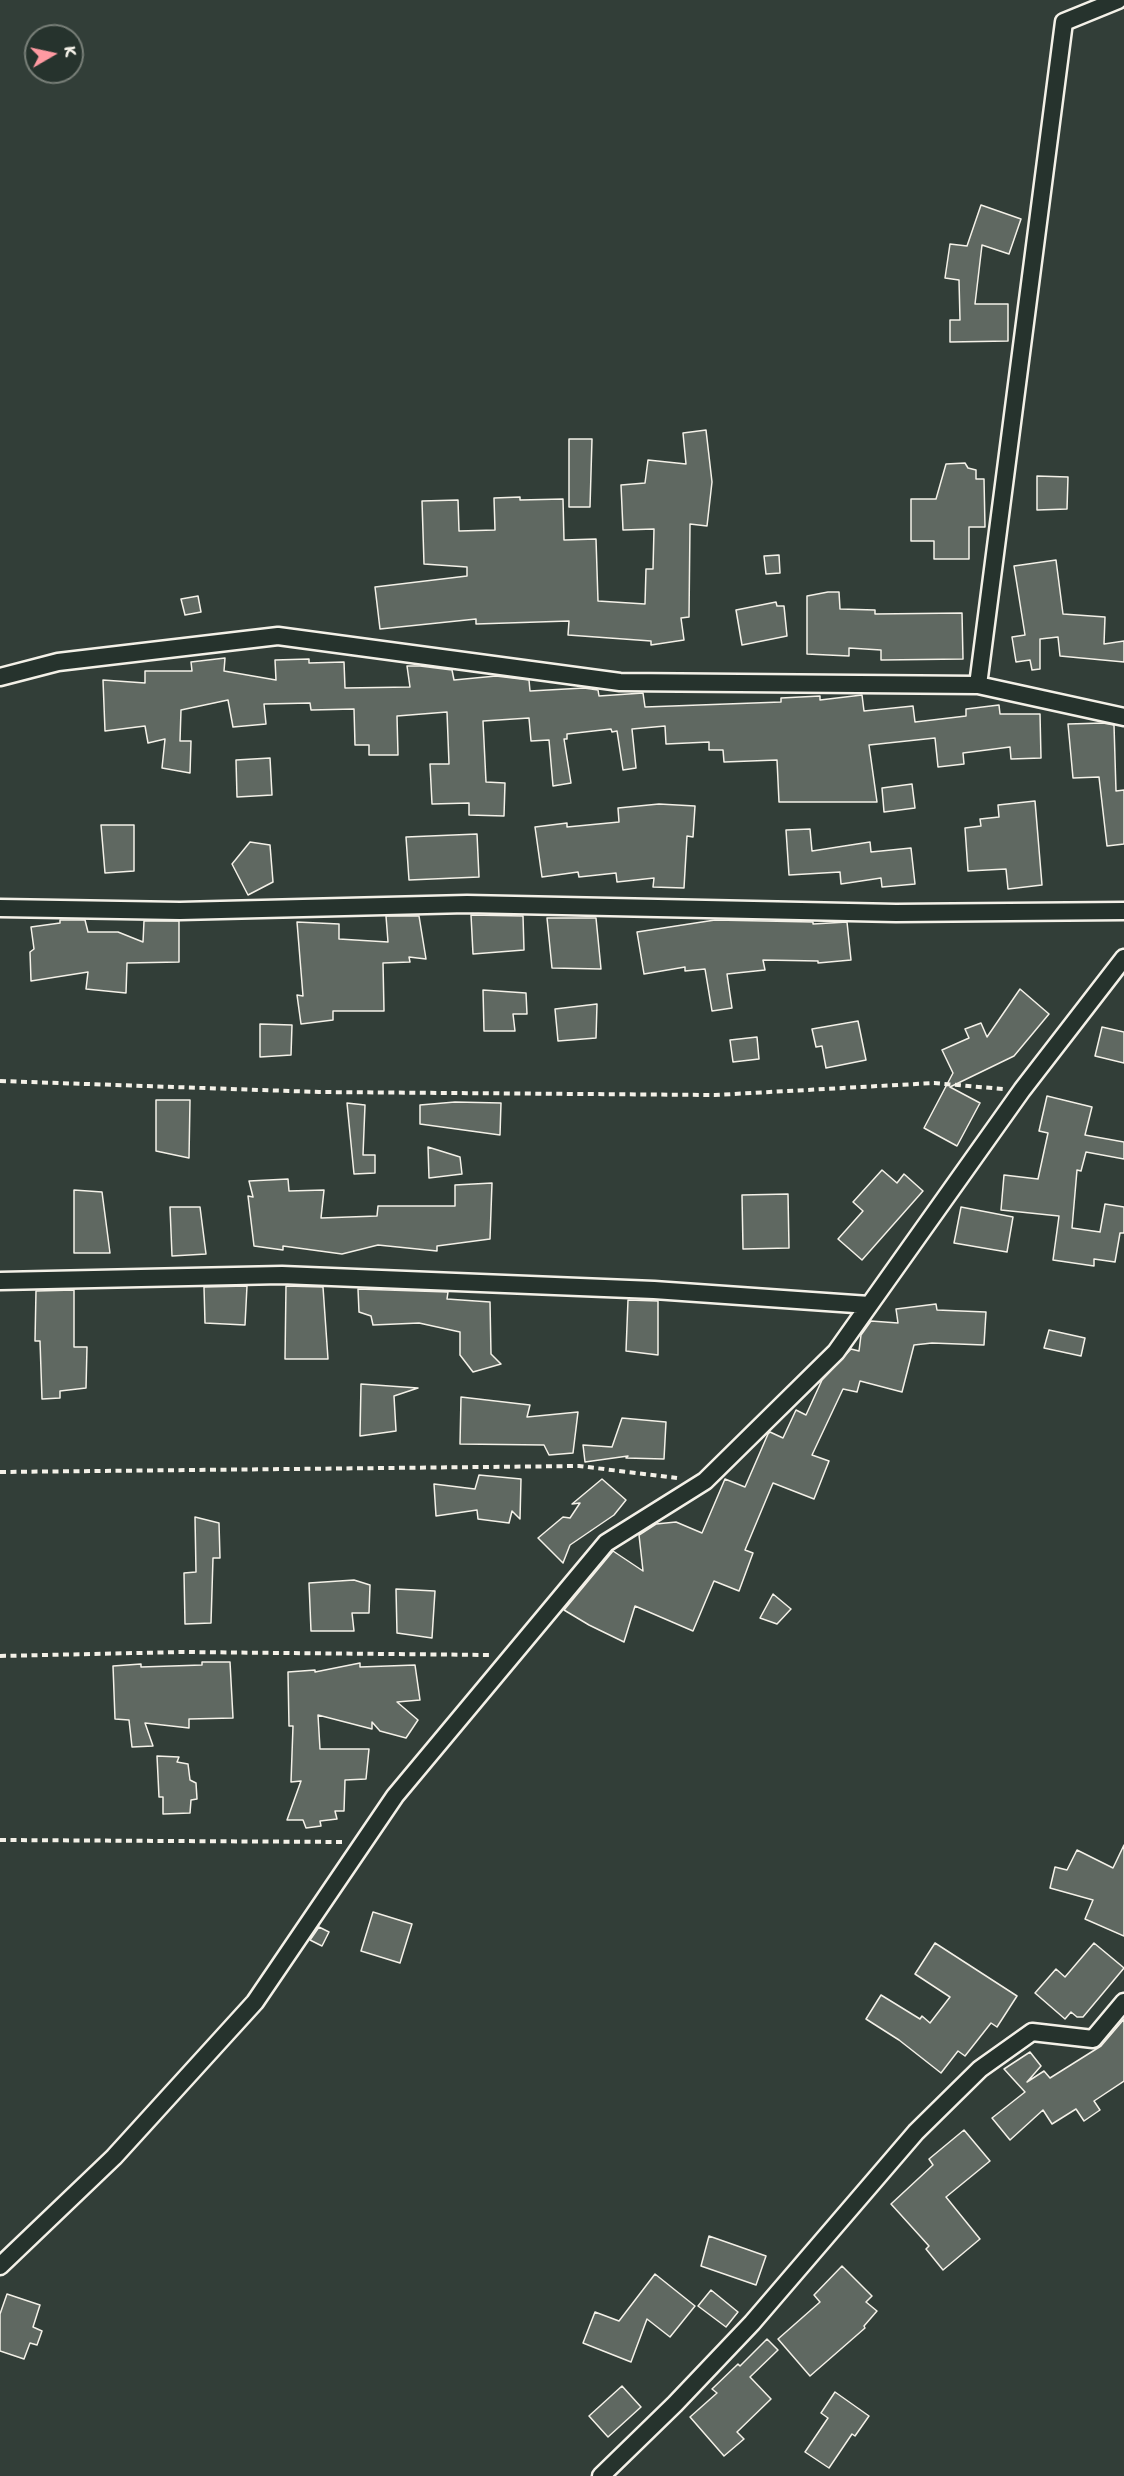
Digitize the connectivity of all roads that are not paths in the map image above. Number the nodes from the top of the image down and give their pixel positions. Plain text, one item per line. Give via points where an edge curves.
1 (1118, 0) edge
2 (0, 676) edge
3 (978, 685) junction
4 (1124, 717) edge
5 (0, 908) edge
6 (1124, 911) edge
7 (1124, 958) edge
8 (0, 1281) edge
9 (869, 1305) junction
10 (1124, 2002) edge
11 (0, 2266) edge
12 (601, 2476) edge

1 - 3 street via 1064,22
2 - 3 street via 58,662 278,636 620,682
3 - 4 street
5 - 6 street via 180,911 467,904 896,913
7 - 9 street via 1022,1090
8 - 9 street via 282,1275 654,1290
9 - 11 street via 836,1352 705,1481 606,1543 395,1796 255,2002 114,2157
10 - 12 street via 1093,2039 1032,2032 980,2069 916,2132 752,2323

